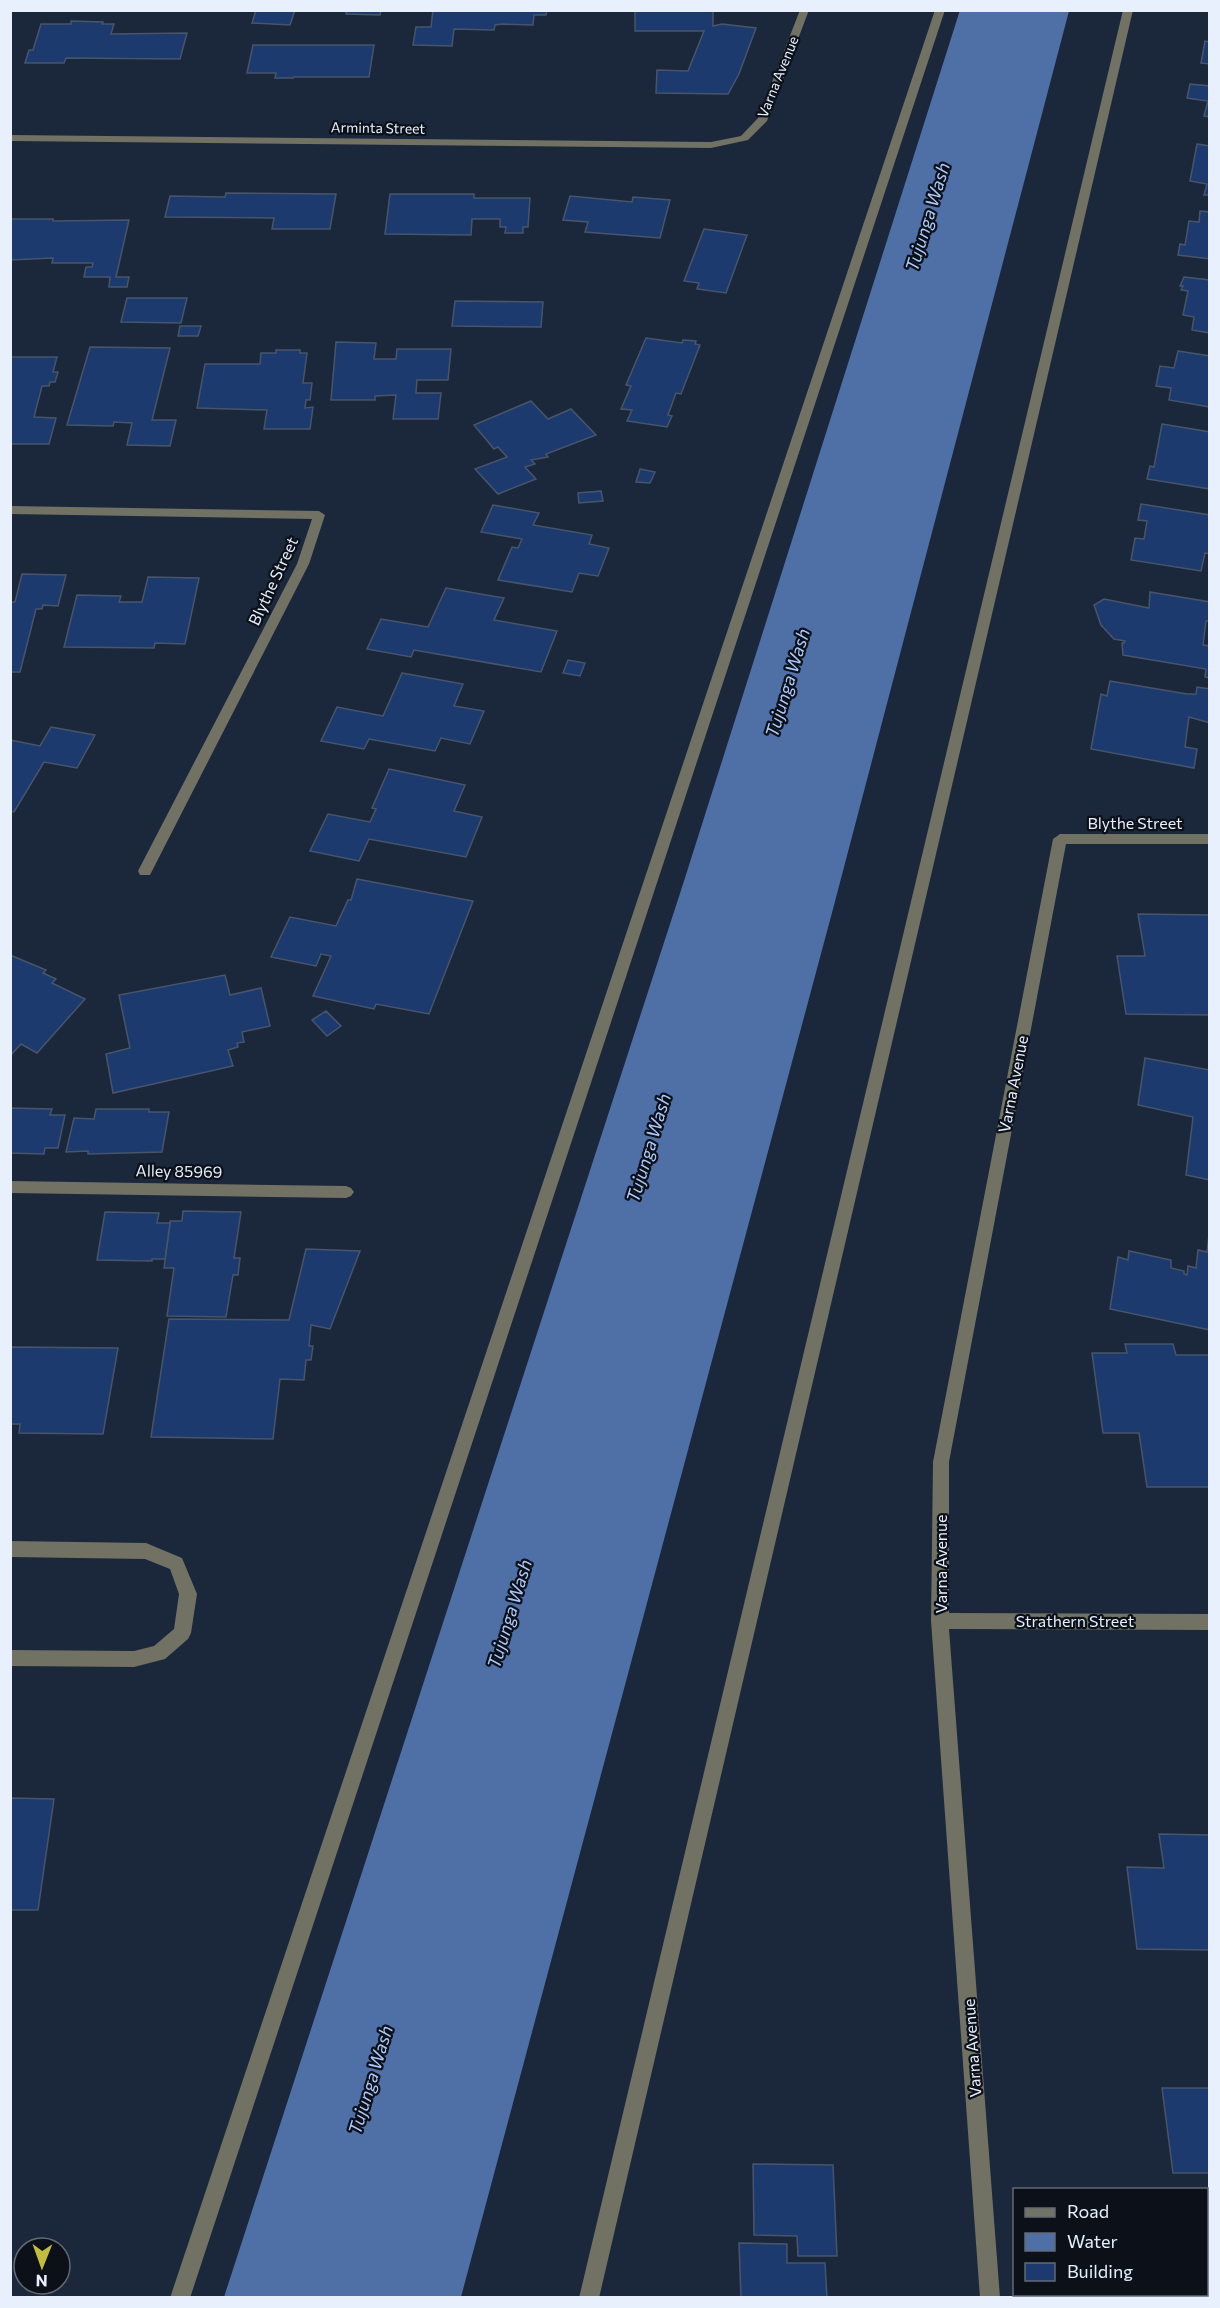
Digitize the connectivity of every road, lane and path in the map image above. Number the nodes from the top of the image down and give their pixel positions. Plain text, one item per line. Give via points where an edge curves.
1 (805, 10) edge
2 (940, 10) edge
3 (1128, 10) edge
4 (10, 138) edge
5 (744, 138) joint
6 (10, 510) edge
7 (1060, 839) joint
8 (1209, 839) edge
9 (145, 871) dead end
10 (10, 1186) edge
11 (346, 1192) dead end
12 (10, 1549) edge
13 (940, 1621) junction
14 (1209, 1622) edge
15 (10, 1658) edge
16 (180, 2298) edge
17 (589, 2298) edge
18 (990, 2298) edge

1 - 5 street, Varna Avenue via 763,119
2 - 16 street
3 - 17 street
4 - 5 street, Arminta Street via 711,145
6 - 9 street, Blythe Street via 320,515 303,564
7 - 8 street, Blythe Street
7 - 13 street, Varna Avenue via 941,1462
10 - 11 street, Alley 85969
12 - 15 street via 146,1551 176,1564 188,1594 182,1633 159,1653 134,1659
13 - 14 street, Strathern Street
13 - 18 street, Varna Avenue

